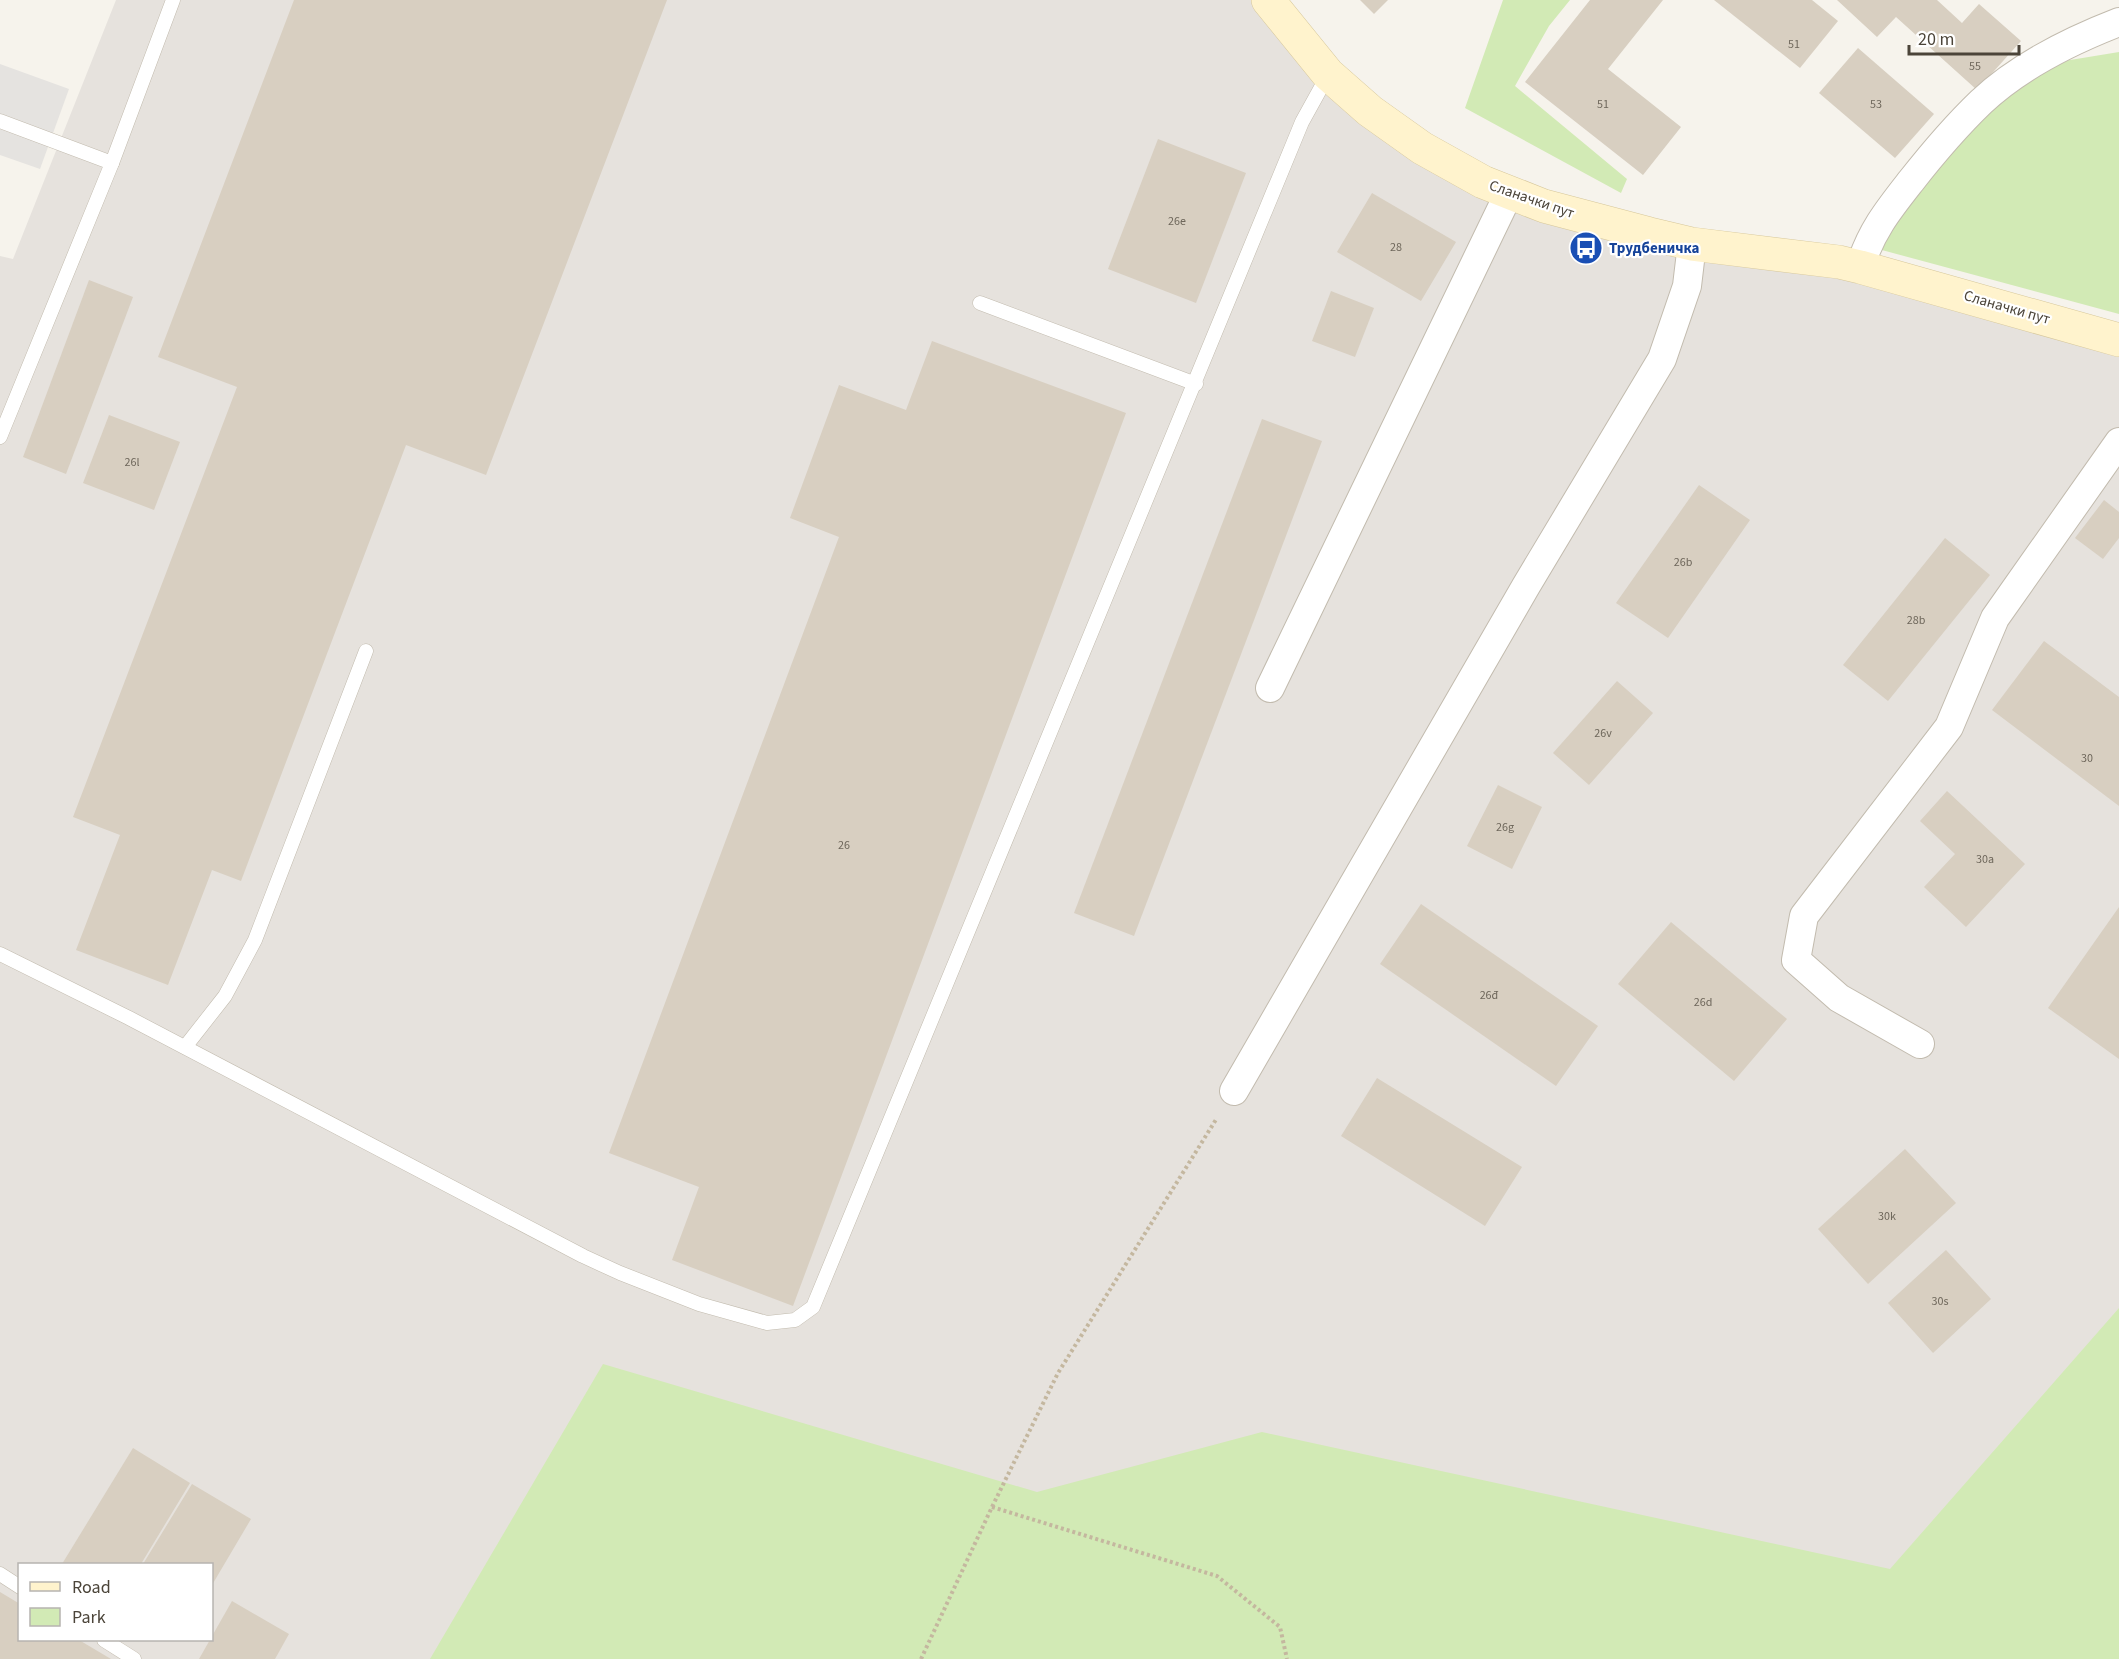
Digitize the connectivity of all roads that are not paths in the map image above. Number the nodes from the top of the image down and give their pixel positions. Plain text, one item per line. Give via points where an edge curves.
1 (173, 0) edge
2 (1268, 0) edge
3 (2119, 22) edge
4 (1328, 74) junction
5 (0, 121) edge
6 (112, 163) junction
7 (1509, 193) junction
8 (1692, 244) junction
9 (1860, 267) junction
10 (980, 303) dead end
11 (2119, 340) edge
12 (1196, 384) junction
13 (0, 437) edge
14 (2119, 442) edge
15 (366, 651) dead end
16 (1270, 688) dead end
17 (0, 954) edge
18 (1920, 1044) dead end
19 (185, 1047) junction
20 (1234, 1091) road end
21 (0, 1574) edge
22 (18, 1586) edge
23 (106, 1641) edge
24 (134, 1659) edge

1 - 6 lane
2 - 4 street, Сланачки пут
3 - 9 street via 2082,36 2027,67 1982,101 1935,151 1880,220
4 - 7 street, Сланачки пут via 1406,137
4 - 12 lane via 1302,122
5 - 6 lane
6 - 13 lane
7 - 8 street, Сланачки пут via 1591,220
7 - 16 street
8 - 9 street, Сланачки пут
8 - 20 street via 1687,286 1662,359
9 - 11 street, Сланачки пут
10 - 12 lane
12 - 19 lane via 813,1307 795,1320 767,1323 699,1304 611,1268
14 - 18 street via 1995,618 1949,727 1804,916 1796,960 1839,998
15 - 19 lane via 255,940 225,996
17 - 19 lane
21 - 22 lane
23 - 24 lane

